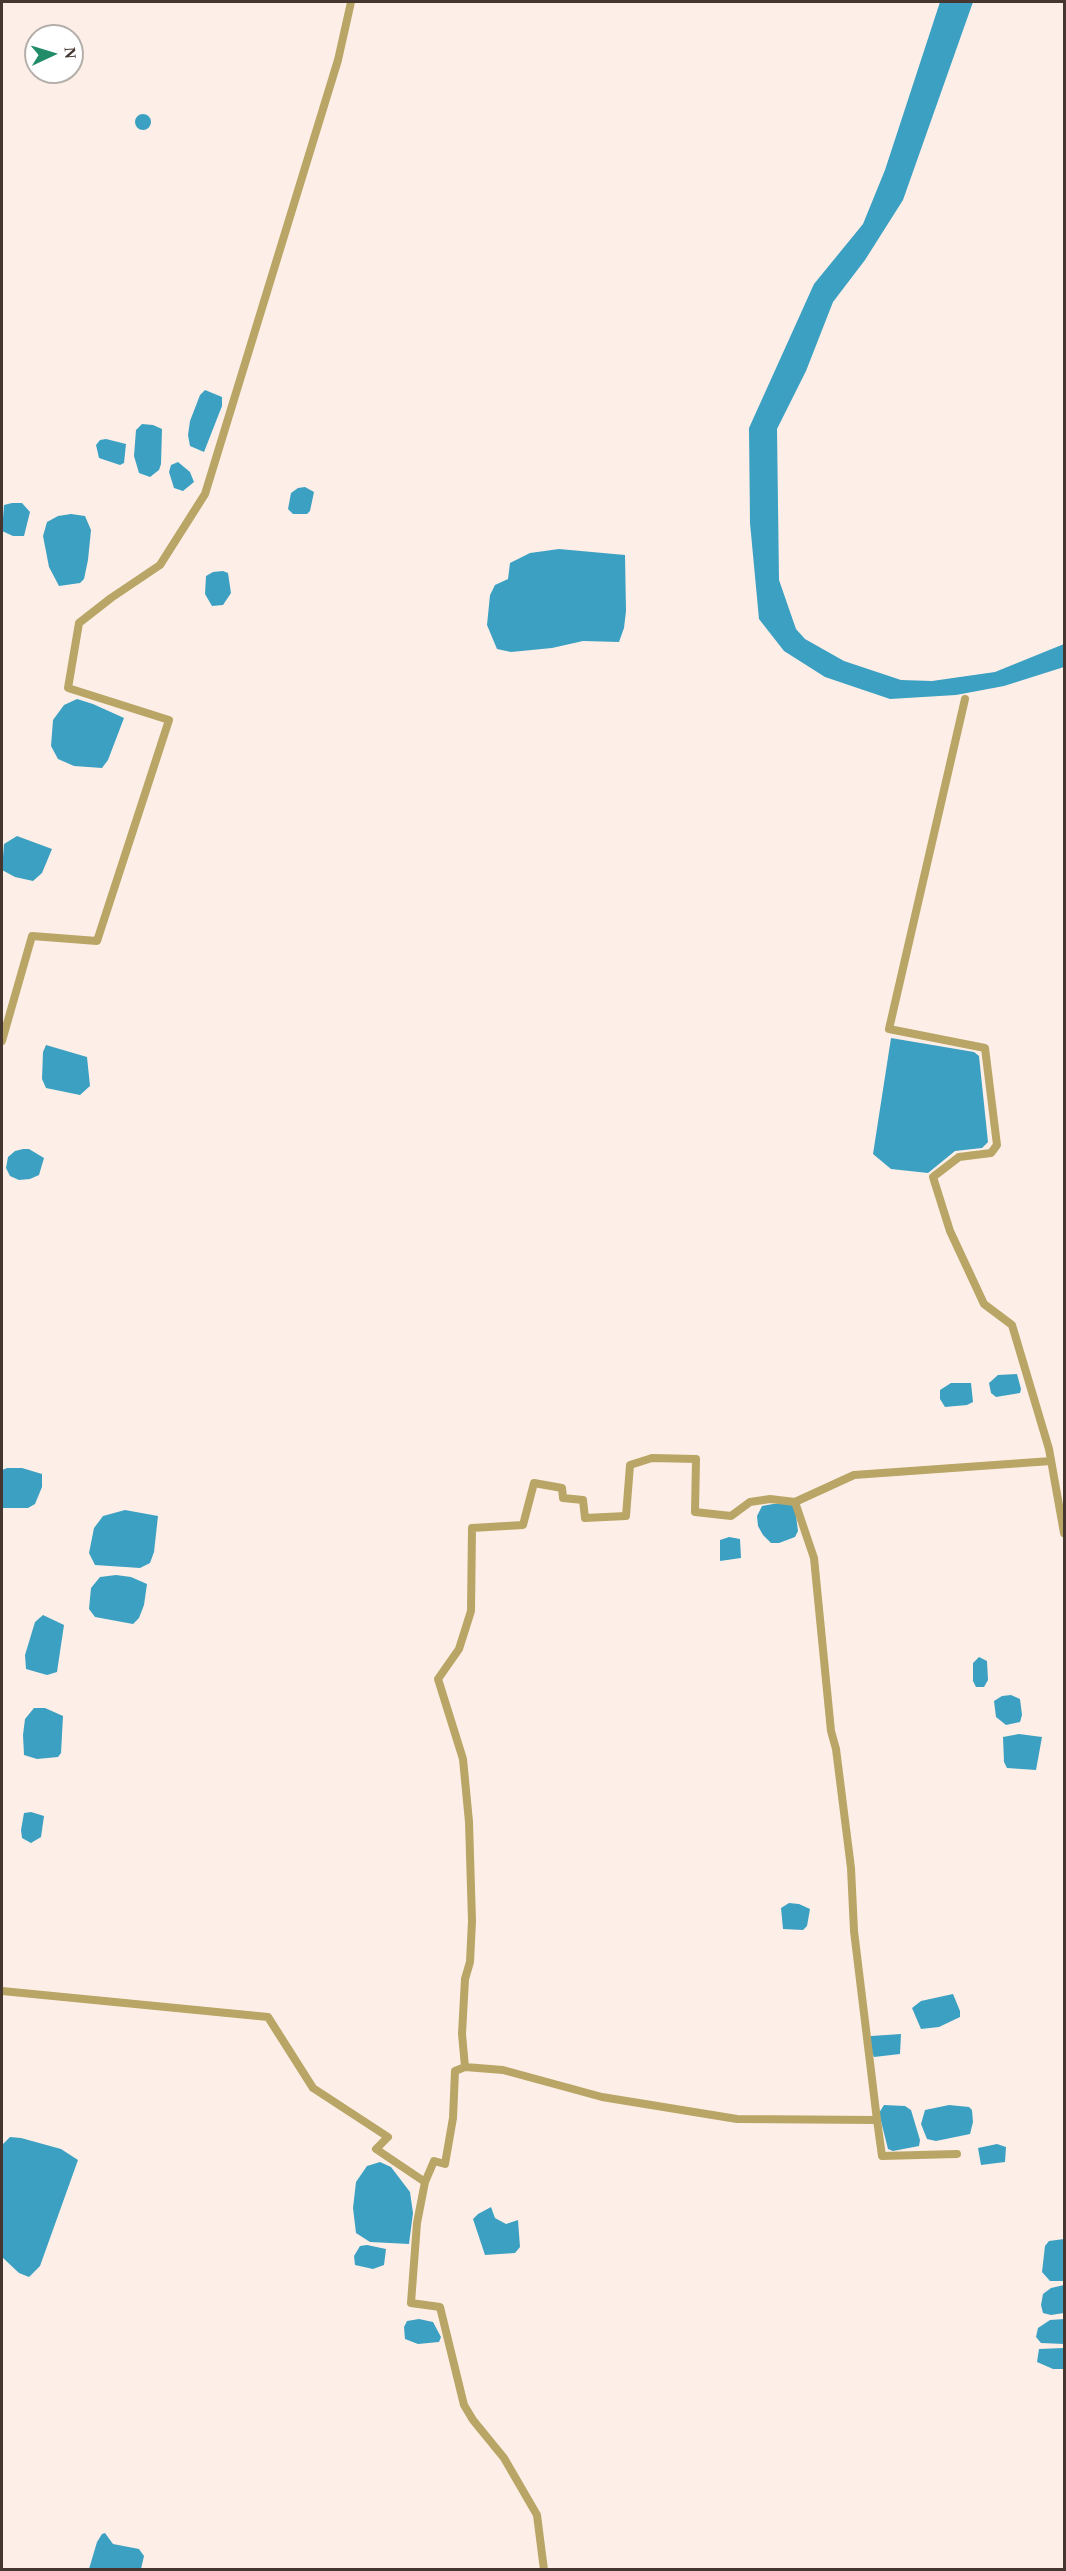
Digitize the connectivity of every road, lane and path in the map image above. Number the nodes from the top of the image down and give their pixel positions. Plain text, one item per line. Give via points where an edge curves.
1 (351, 2) edge
2 (965, 699) dead end
3 (2, 1041) edge
4 (1052, 1461) junction
5 (795, 1502) junction
6 (1065, 1533) edge
7 (2, 1991) edge
8 (465, 2067) junction
9 (877, 2120) junction
10 (957, 2154) dead end
11 (425, 2182) junction
12 (544, 2570) edge

1 - 3 street via 338,60 205,494 160,565 80,623 68,688 169,720 97,941 32,936
2 - 4 street via 889,1029 985,1048 997,1145 991,1153 959,1157 933,1177 950,1231 984,1304 1012,1325
4 - 5 street via 854,1476
4 - 6 street
5 - 8 street via 750,1502 731,1516 695,1512 696,1459 652,1458 630,1466 626,1516 585,1518 583,1500 563,1498 562,1488 534,1483 523,1525 472,1527 471,1611 459,1649 438,1679 462,1760 469,1822 472,1921 462,2034
5 - 9 street via 813,1558
7 - 11 street via 268,2017 313,2088 388,2137 376,2149
8 - 9 street via 503,2070 612,2099 737,2119
8 - 11 street via 456,2071 446,2164 434,2161
9 - 10 street via 882,2156
11 - 12 street via 417,2223 411,2303 440,2307 464,2405 504,2458 537,2515

